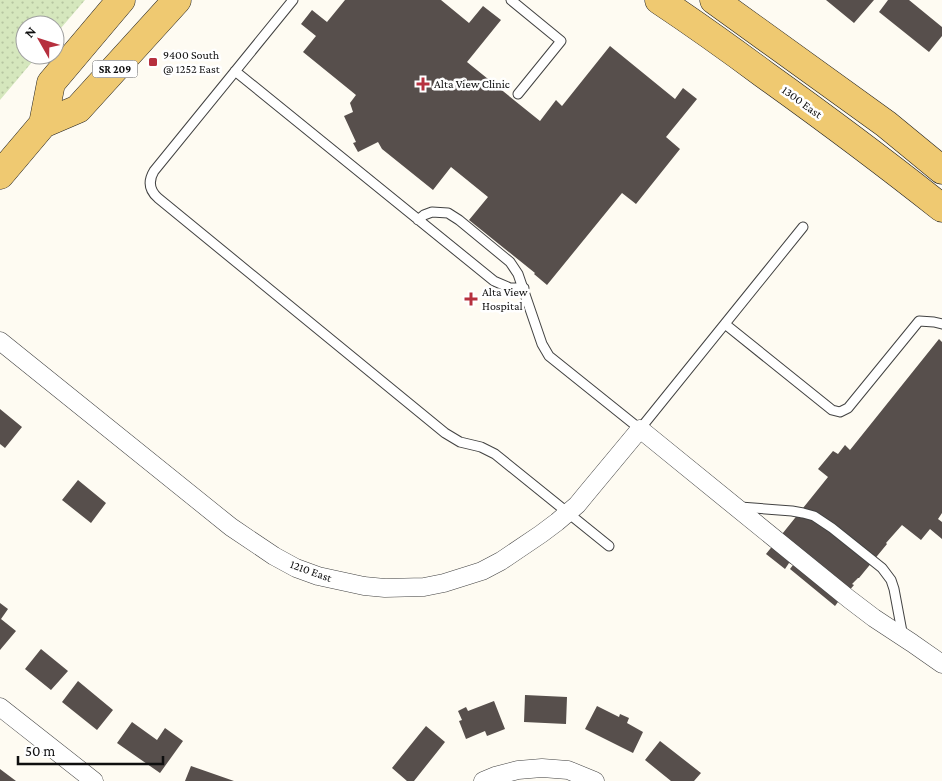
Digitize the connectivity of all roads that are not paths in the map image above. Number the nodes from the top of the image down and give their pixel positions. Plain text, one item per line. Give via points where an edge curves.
1 (121, 0) edge
2 (177, 0) edge
3 (293, 0) edge
4 (511, 0) edge
5 (659, 0) edge
6 (714, 0) edge
7 (235, 71) junction
8 (518, 94) dead end
9 (43, 124) junction
10 (942, 170) edge
11 (0, 175) edge
12 (942, 208) edge
13 (418, 220) junction
14 (803, 228) dead end
15 (524, 288) junction
16 (725, 324) junction
17 (942, 324) edge
18 (0, 341) edge
19 (640, 429) junction
20 (735, 506) junction
21 (568, 513) junction
22 (609, 546) dead end
23 (903, 637) junction
24 (942, 664) edge
25 (0, 707) edge
26 (489, 778) edge
27 (94, 781) edge
28 (595, 781) edge

1 - 9 main road, SR 209 via 52,83
2 - 9 main road, SR 209 via 78,108
3 - 7 lane
4 - 8 lane via 561,40
5 - 12 main road, 1300 East via 814,110
6 - 10 main road via 886,124
7 - 13 lane
7 - 21 lane via 154,171 150,186 154,195 445,433 495,454
9 - 11 main road, SR 209
13 - 15 lane via 494,281 510,288
13 - 15 lane via 432,212 454,216 510,262
14 - 16 lane
15 - 19 lane via 549,356
16 - 17 lane via 832,410 840,412 848,408 919,321
16 - 19 lane
18 - 21 street, 1210 East via 231,527 274,556 318,576 385,588 444,583 501,561
19 - 20 street
19 - 21 street, 1210 East
20 - 23 street via 849,599
20 - 23 lane via 804,513 832,528 882,568 891,580
21 - 22 lane
23 - 24 street
25 - 27 street
26 - 28 street via 542,768 568,770

